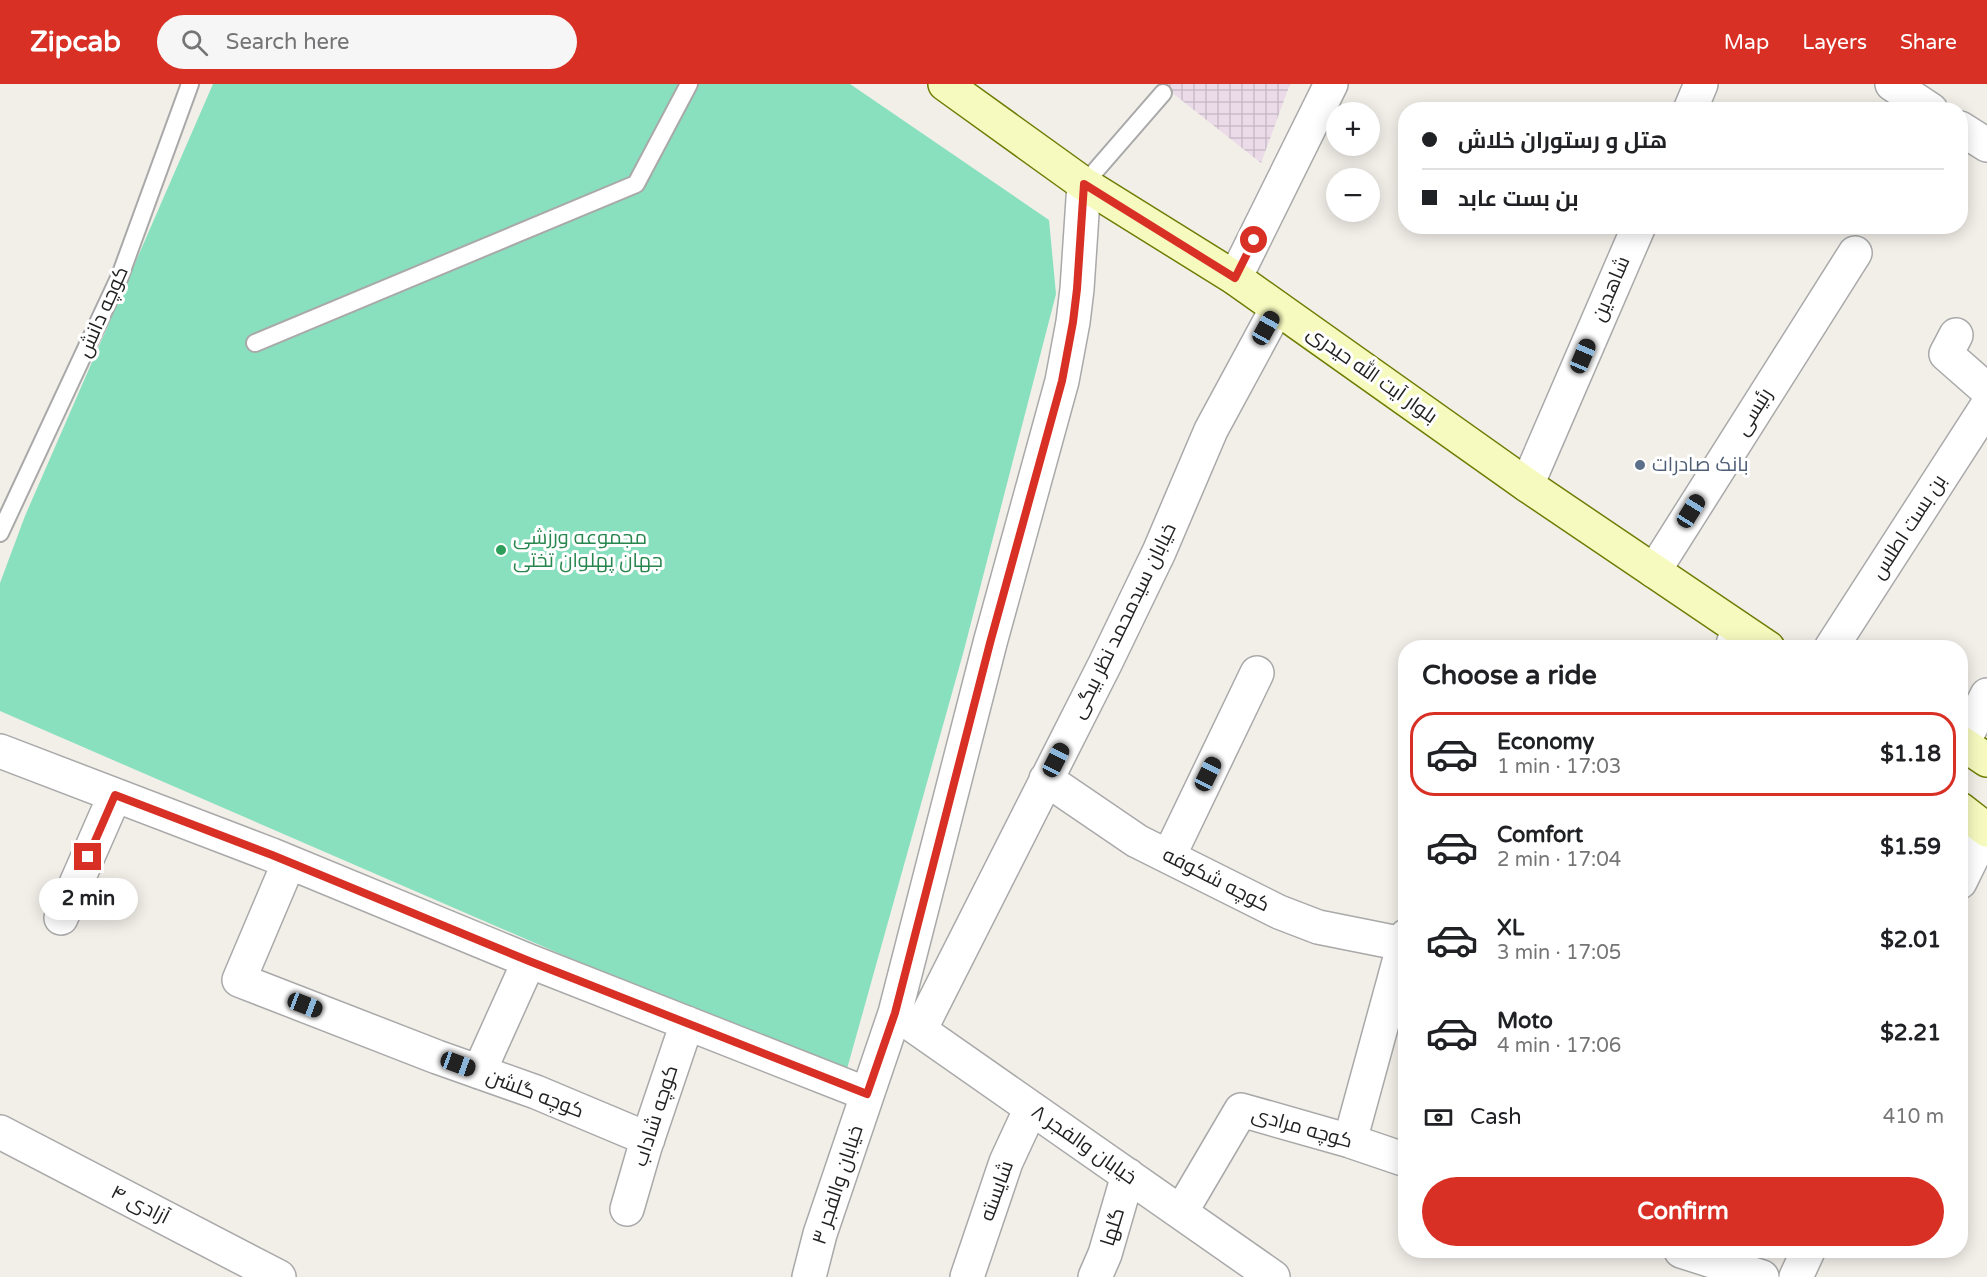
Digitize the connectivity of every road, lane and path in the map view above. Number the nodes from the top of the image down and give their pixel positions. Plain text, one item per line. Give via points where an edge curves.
1 (190, 84) edge
2 (689, 84) edge
3 (945, 84) edge
4 (1331, 84) edge
5 (1701, 84) edge
6 (1892, 84) edge
7 (1163, 93) dead end
8 (1693, 102) edge
9 (1919, 102) edge
10 (1968, 133) edge
11 (1987, 146) edge
12 (1084, 184) junction
13 (1636, 234) edge
14 (1855, 253) dead end
15 (1235, 278) junction
16 (1277, 308) junction
17 (1956, 336) dead end
18 (255, 343) dead end
19 (1987, 390) edge
20 (1987, 406) edge
21 (1527, 484) junction
22 (0, 533) edge
23 (1654, 571) junction
24 (1735, 638) edge
25 (1836, 640) edge
26 (1257, 673) dead end
27 (1987, 695) edge
28 (1970, 748) edge
29 (0, 751) edge
30 (1046, 779) junction
31 (115, 795) junction
32 (1968, 815) edge
33 (1986, 830) edge
34 (1169, 856) junction
35 (289, 862) junction
36 (1968, 866) edge
37 (61, 918) dead end
38 (1398, 939) edge
39 (529, 961) junction
40 (1398, 962) edge
41 (907, 1022) junction
42 (687, 1023) junction
43 (479, 1072) junction
44 (867, 1094) junction
45 (1031, 1108) junction
46 (0, 1132) edge
47 (648, 1139) junction
48 (1350, 1141) junction
49 (1398, 1157) edge
50 (1128, 1175) junction
51 (627, 1209) dead end
52 (1181, 1212) junction
53 (1702, 1258) edge
54 (1805, 1258) edge
55 (279, 1277) edge
56 (809, 1277) edge
57 (968, 1277) edge
58 (1095, 1277) edge
59 (1273, 1277) edge
60 (1762, 1277) edge
61 (1797, 1277) edge

1 - 22 lane, کوچه دانش via 120,276
2 - 18 lane via 636,184
3 - 12 main road, بلوار آیت الله حیدری
4 - 15 street
5 - 8 street
6 - 9 street
7 - 12 lane
10 - 11 street
12 - 15 main road, بلوار آیت الله حیدری
12 - 41 street, خیابان والفجر ۳ via 1077,289 1062,381 993,632
13 - 21 street, شاهدین
14 - 23 street, رئیسی
15 - 16 main road, بلوار آیت الله حیدری
16 - 21 main road, بلوار آیت الله حیدری
16 - 30 street, خیابان سیدمحمد نظر بیگی via 1211,430 1159,552
17 - 19 street via 1946,354
20 - 25 street, بن بست اطلس
21 - 23 main road, بلوار آیت الله حیدری
23 - 24 main road, بلوار آیت الله حیدری
26 - 34 street
27 - 28 street
29 - 31 street
30 - 34 street, کوچه شکوفه via 1137,842
30 - 41 street, خیابان سیدمحمد نظر بیگی via 1023,829
31 - 35 street
31 - 37 street
32 - 33 main road
33 - 36 street
34 - 38 street, کوچه شکوفه via 1300,921 1345,933
35 - 39 street
35 - 43 street, کوچه گلشن via 239,980
39 - 42 street
39 - 43 street
40 - 48 street
41 - 44 street, خیابان والفجر ۳
41 - 45 street, خیابان والفجر ۸
42 - 44 street
42 - 47 street, کوچه شاداب
43 - 47 street, کوچه گلشن
44 - 56 street, خیابان والفجر ۳
45 - 50 street, خیابان والفجر ۸
45 - 57 street, شایسته via 1006,1162
46 - 55 street, آزادی ۴
47 - 51 street, کوچه شاداب
48 - 49 street, کوچه مرادی
48 - 52 street, کوچه مرادی via 1241,1110
50 - 52 street, خیابان والفجر ۸
50 - 58 street, گلها
52 - 59 street, خیابان والفجر ۸
53 - 60 street
54 - 61 street

